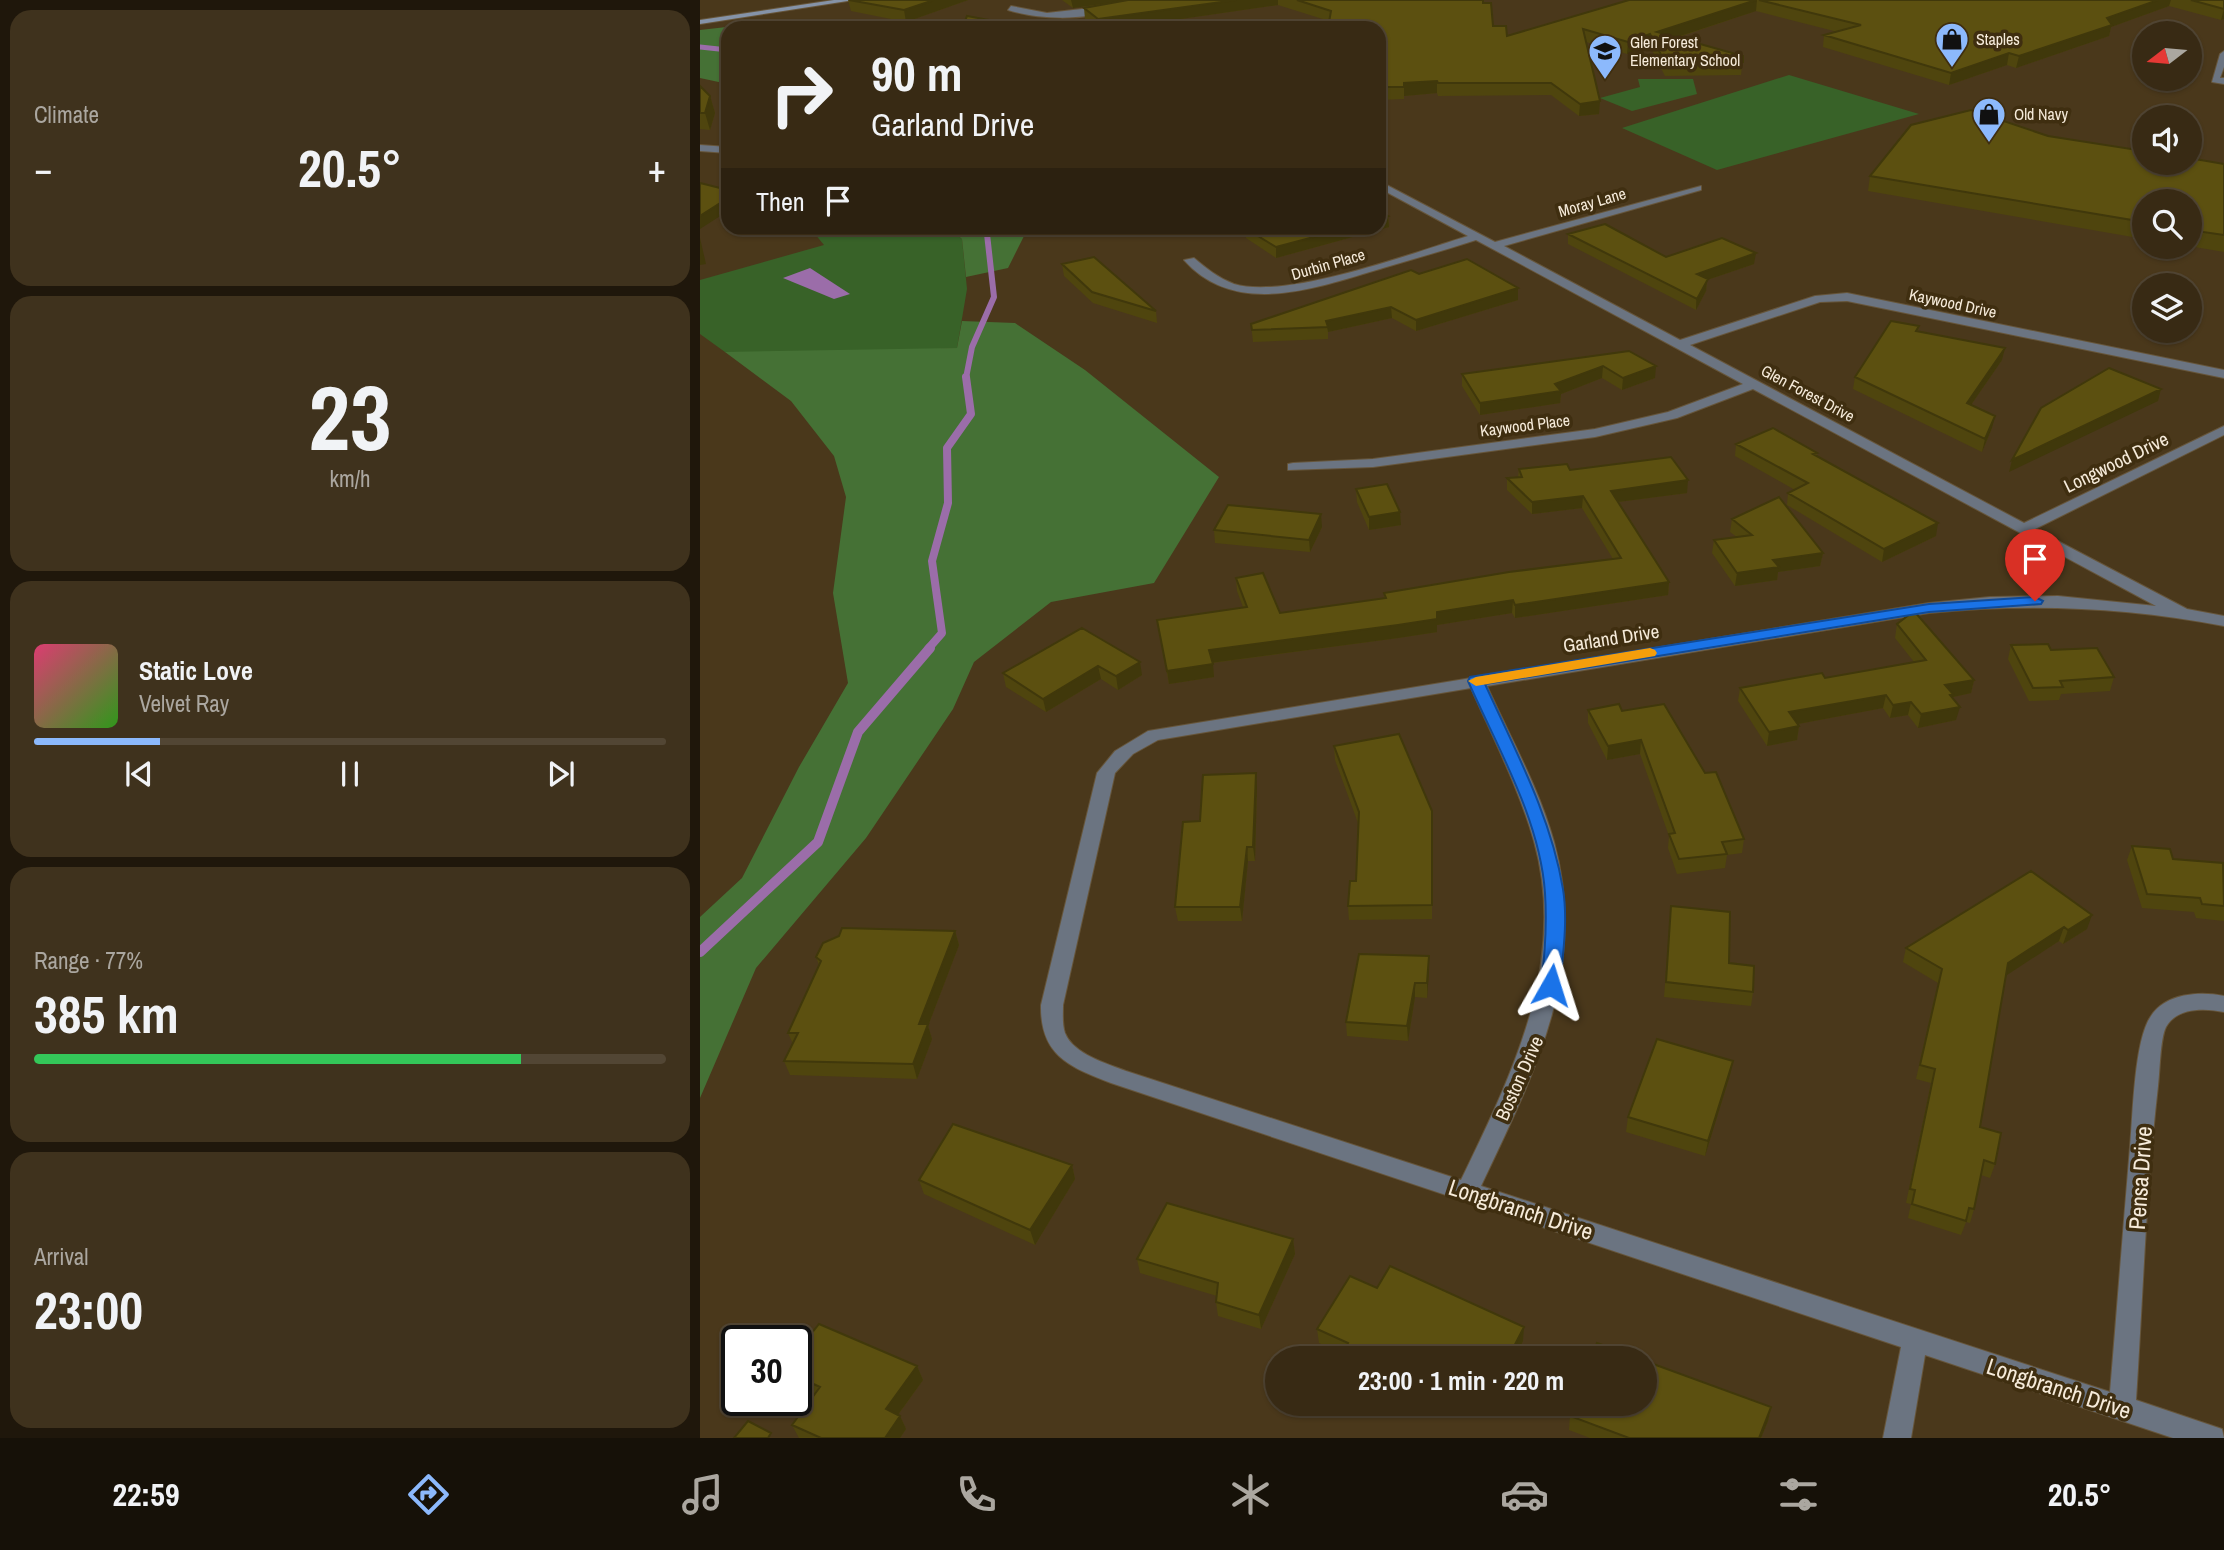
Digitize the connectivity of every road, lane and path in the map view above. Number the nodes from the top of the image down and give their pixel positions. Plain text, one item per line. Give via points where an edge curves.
1 (850, 0) edge
2 (1122, 6) edge
3 (1011, 8) dead end
4 (700, 22) edge
5 (2224, 54) edge
6 (2224, 81) edge
7 (700, 148) edge
8 (721, 150) edge
9 (1386, 188) edge
10 (1697, 188) dead end
11 (1479, 236) junction
12 (1496, 245) junction
13 (1190, 260) dead end
14 (1680, 344) junction
15 (2224, 374) edge
16 (1755, 384) junction
17 (2224, 430) edge
18 (1293, 467) dead end
19 (2025, 528) junction
20 (2182, 613) junction
21 (2224, 621) edge
22 (1476, 681) junction
23 (1096, 814) joint
24 (2224, 1004) edge
25 (1467, 1191) junction
26 (1915, 1341) junction
27 (2122, 1408) junction
28 (1897, 1438) edge
29 (2212, 1438) edge

1 - 4 main road
2 - 3 street via 1046,16
5 - 6 street via 2215,80
7 - 8 street
9 - 11 street, Glen Forest Drive
10 - 12 street, Moray Lane
11 - 12 street, Glen Forest Drive
11 - 13 street, Durbin Place via 1283,292 1233,287 1213,279
12 - 14 street, Glen Forest Drive
14 - 15 street, Kaywood Drive via 1830,293
14 - 16 street, Glen Forest Drive
16 - 18 street, Kaywood Place via 1672,415 1595,433 1373,463
16 - 19 street, Glen Forest Drive
17 - 19 street, Longwood Drive
19 - 20 street, Glen Forest Drive
20 - 21 street, Glen Forest Drive
20 - 22 street, Garland Drive via 2058,601 1941,607
22 - 23 street, Garland Drive via 1154,735 1114,759
22 - 25 street, Boston Drive via 1545,845 1554,891 1555,946 1551,985 1532,1052
23 - 25 street, Longbranch Drive via 1052,1005 1054,1033 1061,1046 1076,1059 1164,1092
24 - 27 street, Pensa Drive via 2193,1002 2174,1007 2157,1021 2154,1030
25 - 26 street, Longbranch Drive
26 - 27 street, Longbranch Drive
26 - 28 street
27 - 29 street, Longbranch Drive

